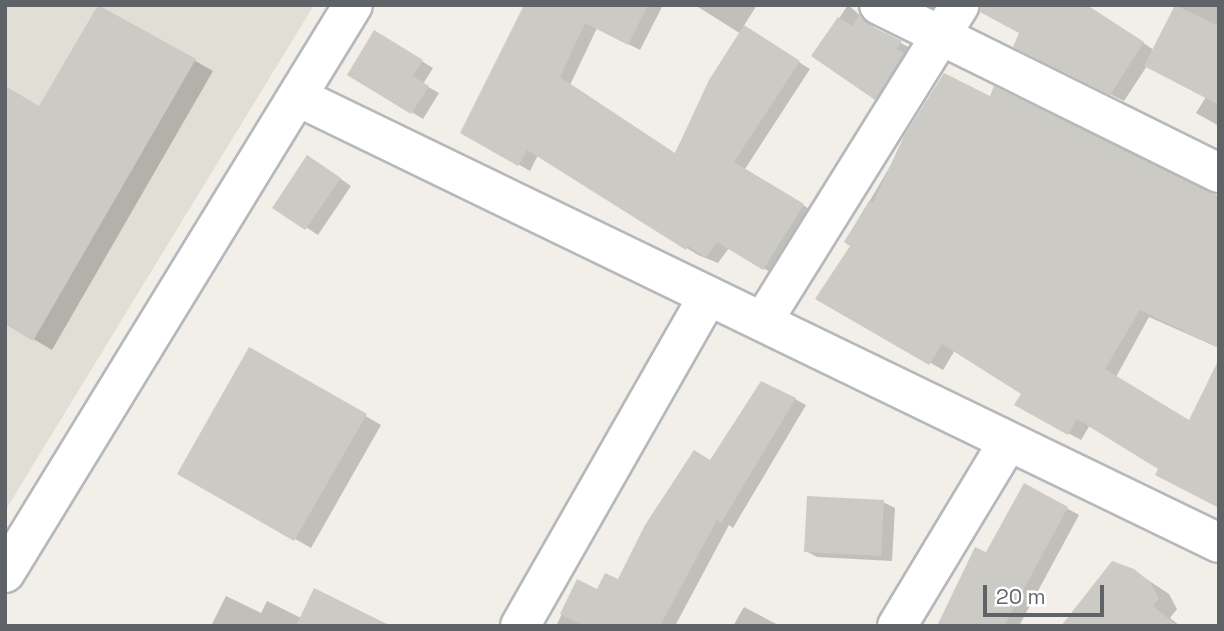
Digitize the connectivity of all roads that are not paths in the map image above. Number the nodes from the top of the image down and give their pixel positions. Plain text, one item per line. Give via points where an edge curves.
1 (354, 5) edge
2 (879, 5) edge
3 (950, 21) edge
4 (298, 97) junction
5 (1219, 173) edge
6 (708, 296) junction
7 (763, 321) junction
8 (1008, 442) junction
9 (1216, 535) edge
10 (5, 573) edge
11 (520, 626) edge
12 (897, 626) edge

1 - 4 street
2 - 3 street
3 - 5 street
3 - 7 street
4 - 6 street
4 - 10 street
6 - 7 street
6 - 11 street
7 - 8 street
8 - 9 street
8 - 12 street

